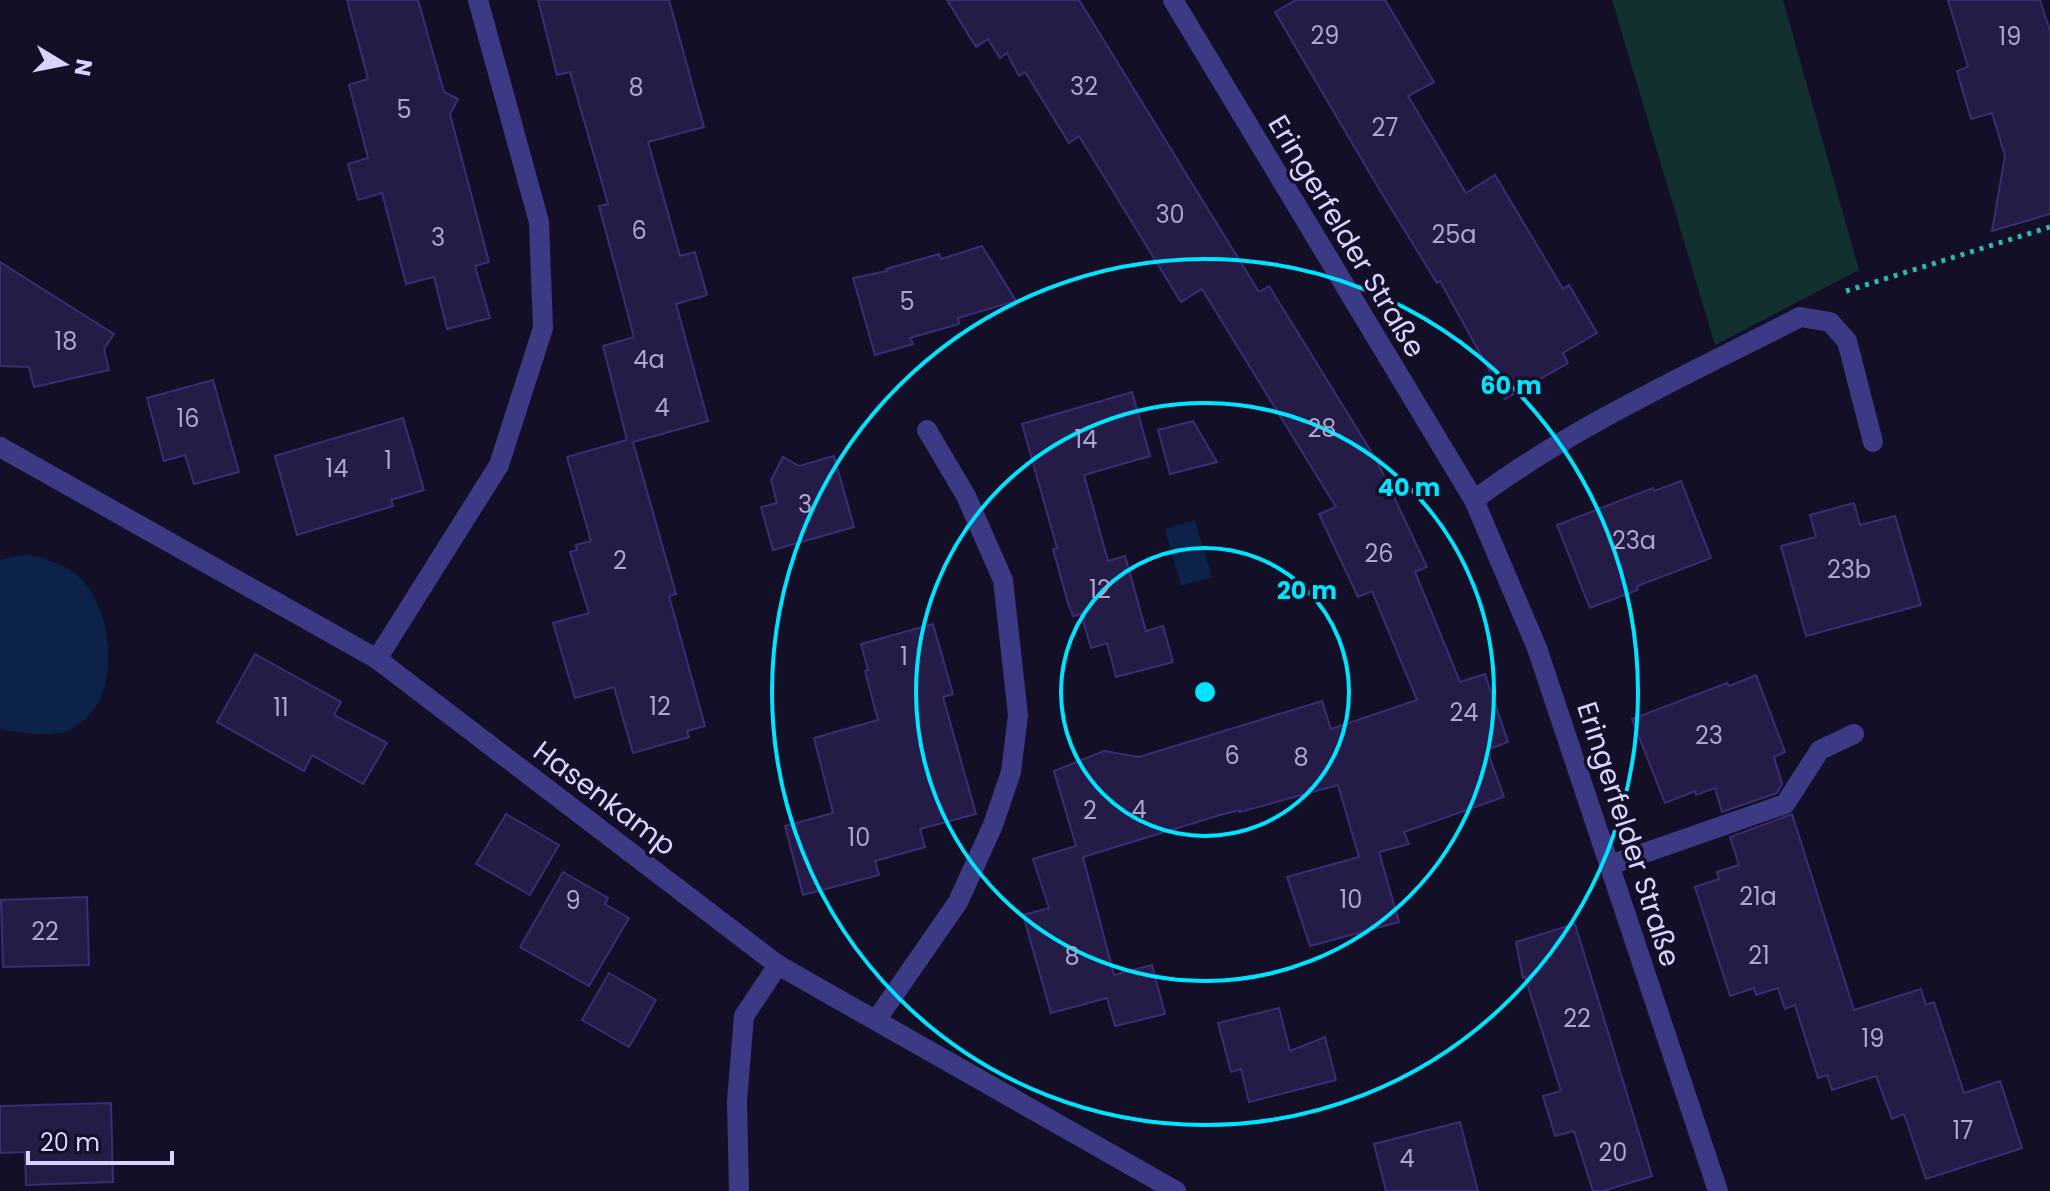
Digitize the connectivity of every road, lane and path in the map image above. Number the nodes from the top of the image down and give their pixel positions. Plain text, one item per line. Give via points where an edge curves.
1 (478, 0) edge
2 (1173, 0) edge
3 (2050, 227) edge
4 (1800, 317) junction
5 (927, 430) dead end
6 (1873, 442) dead end
7 (0, 447) edge
8 (1474, 500) junction
9 (377, 659) junction
10 (1854, 734) dead end
11 (1610, 865) junction
12 (778, 965) junction
13 (877, 1019) junction
14 (739, 1191) edge
15 (1176, 1191) edge
16 (1718, 1191) edge

1 - 9 street via 539,222 543,328 499,465
2 - 8 street, Eringerfelder Straße
3 - 4 path via 1846,290
4 - 6 street via 1830,322 1847,341
4 - 8 street via 1527,463
5 - 13 street via 966,496 1003,580 1018,715 1011,772 958,902
7 - 9 street, Hasenkamp
8 - 11 street, Eringerfelder Straße via 1537,648
9 - 12 street, Hasenkamp
10 - 11 street via 1820,750 1785,804
11 - 16 street, Eringerfelder Straße
12 - 13 street, Hasenkamp
12 - 14 street via 744,1016 737,1101
13 - 15 street, Hasenkamp

